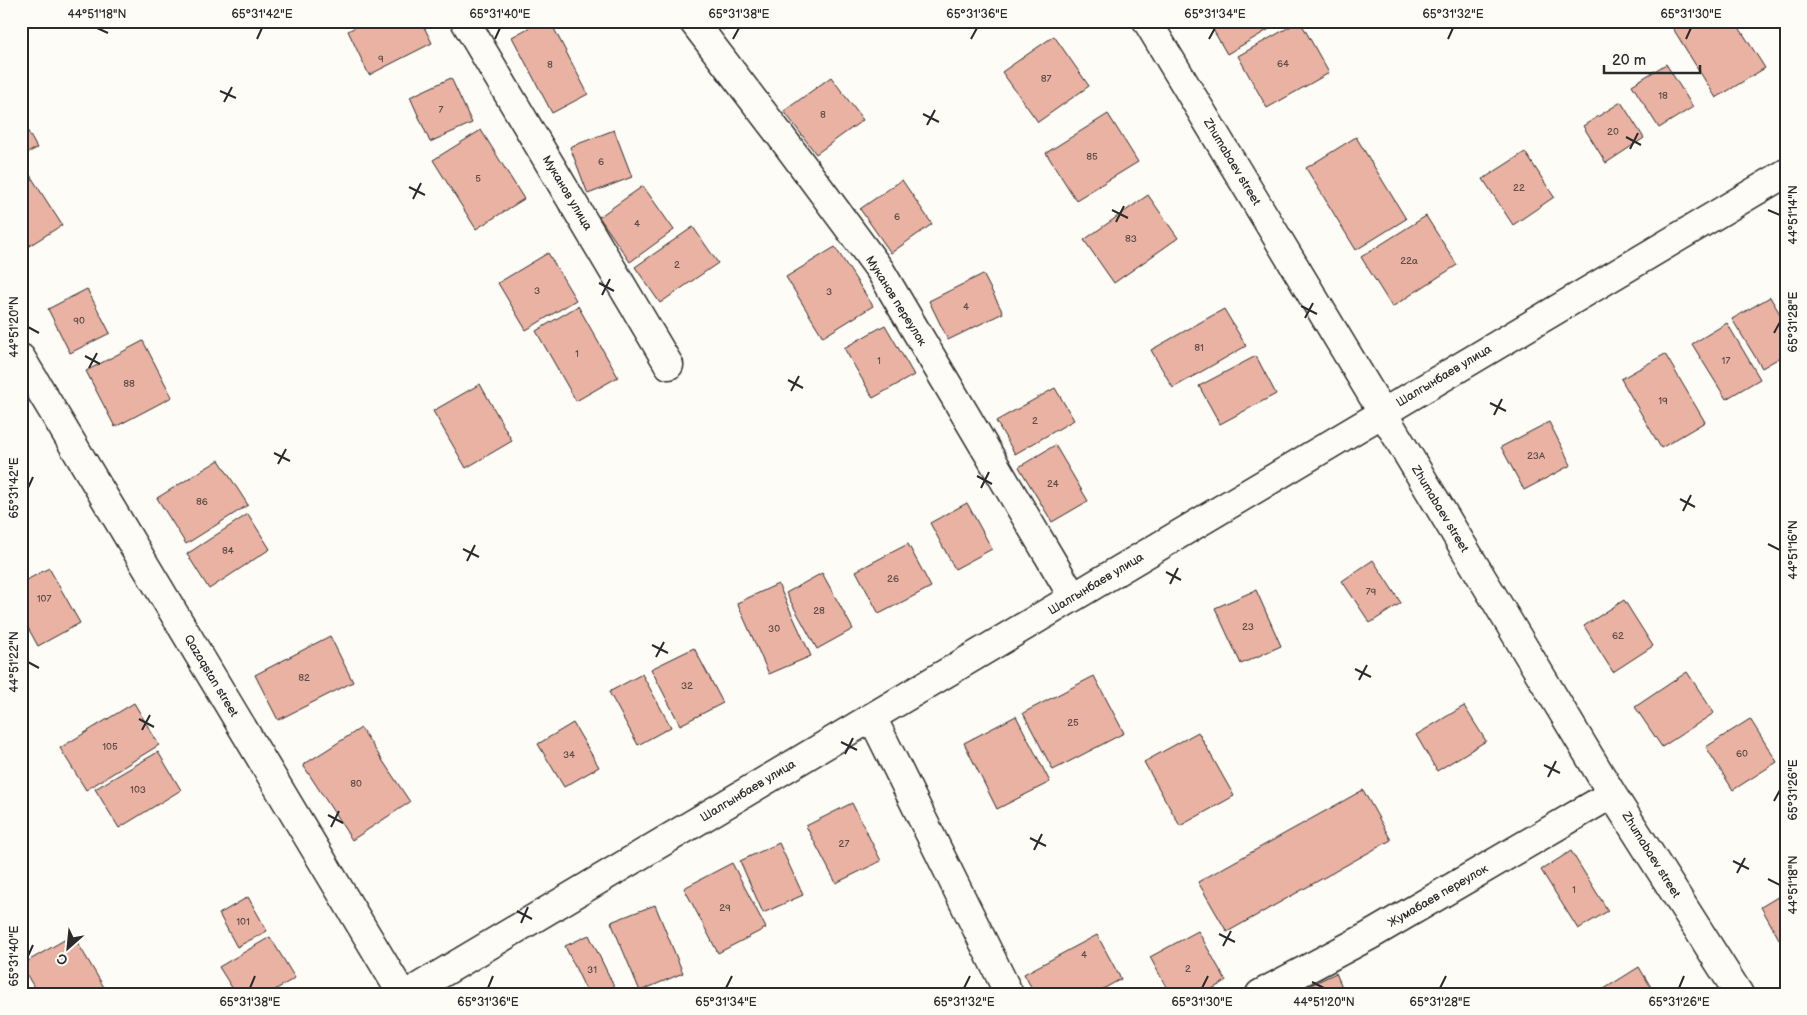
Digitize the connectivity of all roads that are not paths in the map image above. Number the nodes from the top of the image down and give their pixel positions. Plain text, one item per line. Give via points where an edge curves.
1 (465, 21) edge
2 (693, 21) edge
3 (1147, 21) edge
4 (1786, 174) edge
5 (21, 358) edge
6 (669, 365) dead end
7 (1382, 413) junction
8 (1073, 597) junction
9 (872, 717) junction
10 (1612, 794) junction
11 (402, 994) edge
12 (407, 994) edge
13 (1009, 994) edge
14 (1260, 994) edge
15 (1739, 994) edge

1 - 6 street, Муканов улица
2 - 8 street, Муканов переулок via 880,270
3 - 7 street, Zhumabaev street
4 - 7 street, Шалгынбаев улица
5 - 11 street, Qazaqstan street
7 - 8 street, Шалгынбаев улица
7 - 10 street, Zhumabaev street
8 - 9 street, Шалгынбаев улица
9 - 12 street, Шалгынбаев улица
9 - 13 street
10 - 14 street, Жумабаев переулок via 1369,936
10 - 15 street, Zhumabaev street

